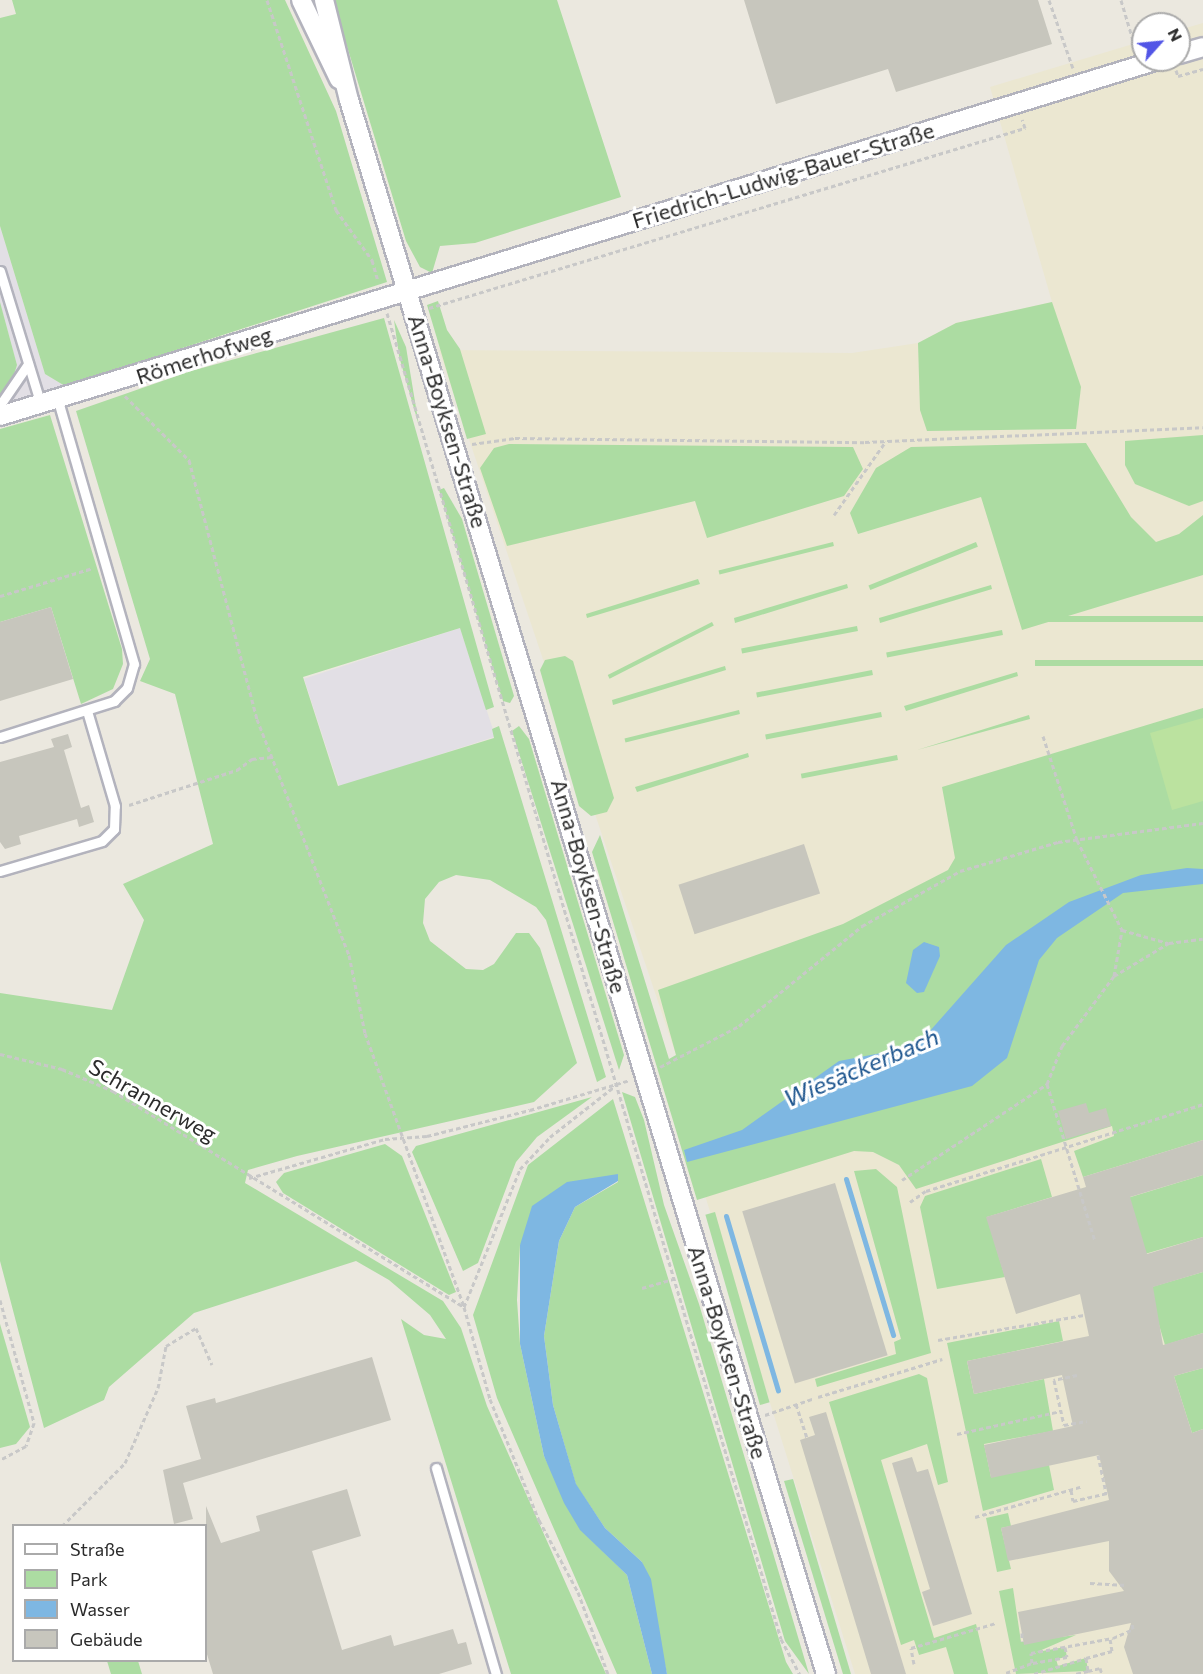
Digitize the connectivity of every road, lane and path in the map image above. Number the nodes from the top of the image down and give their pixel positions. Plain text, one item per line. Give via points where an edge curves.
1 (267, 0) edge
2 (301, 0) edge
3 (324, 0) edge
4 (1049, 0) edge
5 (1121, 0) edge
6 (1131, 22) edge
7 (1131, 67) edge
8 (1080, 83) junction
9 (349, 100) junction
10 (1018, 102) junction
11 (0, 271) edge
12 (408, 291) junction
13 (384, 298) junction
14 (414, 313) junction
15 (388, 321) junction
16 (28, 364) junction
17 (112, 385) junction
18 (50, 402) junction
19 (0, 405) edge
20 (0, 416) edge
21 (1203, 427) edge
22 (886, 441) junction
23 (456, 449) junction
24 (834, 515) dead end
25 (109, 564) junction
26 (0, 596) edge
27 (87, 711) junction
28 (1043, 736) dead end
29 (0, 737) edge
30 (272, 757) junction
31 (116, 809) junction
32 (1203, 823) edge
33 (1077, 840) junction
34 (0, 871) edge
35 (1122, 930) junction
36 (1203, 939) edge
37 (1169, 943) junction
38 (1114, 976) junction
39 (0, 1054) edge
40 (645, 1074) junction
41 (1047, 1084) junction
42 (616, 1085) junction
43 (1203, 1104) edge
44 (402, 1139) junction
45 (1065, 1148) junction
46 (249, 1178) junction
47 (902, 1180) dead end
48 (910, 1202) dead end
49 (1095, 1241) dead end
50 (673, 1279) junction
51 (642, 1288) dead end
52 (0, 1300) edge
53 (464, 1307) junction
54 (1084, 1315) dead end
55 (938, 1340) dead end
56 (942, 1359) dead end
57 (212, 1365) dead end
58 (1077, 1375) dead end
59 (818, 1397) dead end
60 (812, 1398) dead end
61 (796, 1404) junction
62 (1061, 1411) junction
63 (748, 1420) junction
64 (1087, 1421) dead end
65 (957, 1434) dead end
66 (807, 1438) dead end
67 (1098, 1455) dead end
68 (0, 1460) edge
69 (436, 1468) dead end
70 (1083, 1486) dead end
71 (1071, 1490) junction
72 (975, 1517) dead end
73 (64, 1524) edge
74 (1090, 1583) dead end
75 (1126, 1585) dead end
76 (996, 1623) dead end
77 (1132, 1623) dead end
78 (1022, 1633) dead end
79 (1110, 1639) junction
80 (1022, 1641) dead end
81 (1065, 1647) junction
82 (1067, 1658) junction
83 (1086, 1658) junction
84 (1032, 1663) junction
85 (915, 1664) dead end
86 (1069, 1664) junction
87 (1088, 1671) junction
88 (1006, 1673) edge
89 (496, 1674) edge
90 (608, 1674) edge
91 (800, 1674) edge
92 (826, 1674) edge
93 (1034, 1674) edge
94 (1075, 1674) edge
95 (1102, 1674) edge

1 - 13 path via 336,210 372,260
2 - 9 street, Anna-Boyksen-Straße
3 - 9 street, Anna-Boyksen-Straße
4 - 8 path
5 - 6 path
7 - 8 street, Friedrich-Ludwig-Bauer-Straße
8 - 10 street, Friedrich-Ludwig-Bauer-Straße
9 - 12 street, Anna-Boyksen-Straße
10 - 12 street, Friedrich-Ludwig-Bauer-Straße
10 - 14 path via 1025,128
11 - 16 lane
12 - 13 street, Römerhofweg
12 - 14 street, Anna-Boyksen-Straße
13 - 15 path
13 - 17 street, Römerhofweg
14 - 15 path
14 - 23 street, Anna-Boyksen-Straße
15 - 42 path
16 - 18 lane
16 - 19 lane
17 - 18 street, Römerhofweg
17 - 30 path via 189,460 256,719
18 - 20 street, Römerhofweg
18 - 25 lane
21 - 22 path
22 - 23 path via 719,444 498,438
22 - 24 path
23 - 40 street, Anna-Boyksen-Straße
25 - 26 path
25 - 27 lane via 134,664 120,696
27 - 29 lane
27 - 31 lane
28 - 33 path
30 - 31 path via 252,759 194,786
30 - 44 path via 349,955 365,1033
31 - 34 lane via 114,829 102,841
32 - 33 path
33 - 35 path via 1112,918
33 - 40 path via 988,860 904,898 740,1026
35 - 37 path
35 - 38 path
36 - 37 path
37 - 38 path
38 - 41 path via 1062,1046
39 - 46 path, Schrannerweg via 62,1069 113,1091
40 - 42 path
40 - 63 street, Anna-Boyksen-Straße
41 - 45 path
41 - 47 path
42 - 44 path
42 - 50 path
42 - 53 path via 550,1137 520,1169
43 - 45 path
44 - 46 path via 385,1139
44 - 53 path
45 - 48 path via 926,1191
45 - 49 path
46 - 53 path, Schrannerweg
50 - 51 path
50 - 91 path via 781,1639
52 - 68 path via 34,1423 26,1446
53 - 90 path via 490,1399 539,1520 578,1592
54 - 55 path
56 - 59 path
57 - 73 path via 196,1328 166,1346 158,1388 125,1463
58 - 62 path via 1054,1380
60 - 61 path
61 - 63 path
61 - 66 path
62 - 64 path via 1064,1425
62 - 65 path
63 - 92 street, Anna-Boyksen-Straße
67 - 71 path via 1107,1493 1073,1501
69 - 89 lane
70 - 71 path
71 - 72 path
74 - 75 path
76 - 85 path via 911,1648
77 - 79 path via 1133,1629
78 - 80 path
79 - 81 path
79 - 83 path via 1112,1651
81 - 82 path
81 - 84 path via 1031,1653
82 - 84 path
82 - 86 path
83 - 86 path
83 - 87 path
84 - 88 path
86 - 93 path
87 - 94 path
87 - 95 path via 1100,1668

